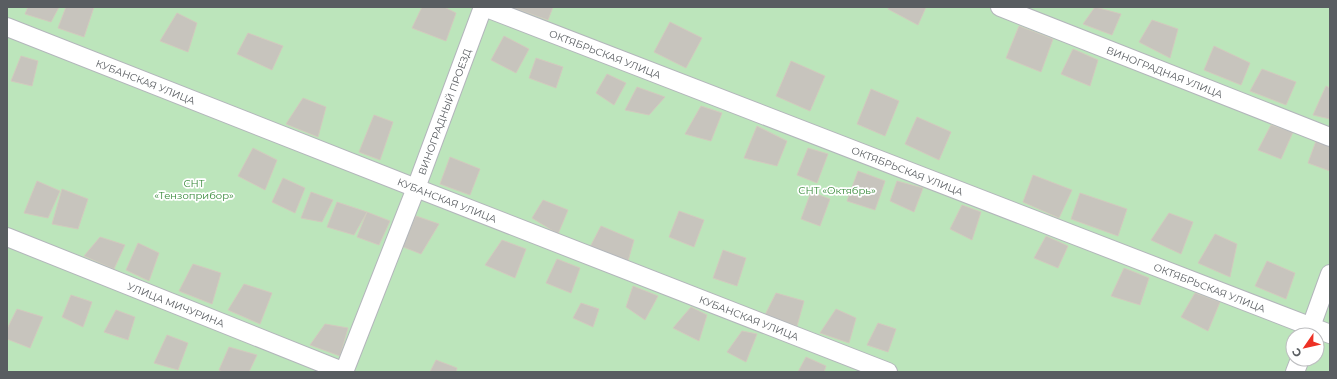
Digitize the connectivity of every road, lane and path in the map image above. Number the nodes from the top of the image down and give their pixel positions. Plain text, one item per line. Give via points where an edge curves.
1 (483, 7) edge
2 (1000, 7) edge
3 (502, 10) edge
4 (7, 27) edge
5 (1330, 137) edge
6 (416, 188) junction
7 (7, 237) edge
8 (1330, 274) edge
9 (1300, 327) edge
10 (1311, 327) edge
11 (344, 372) edge
12 (888, 372) edge

1 - 3 street, ОКТЯБРЬСКАЯ УЛИЦА
1 - 6 street, ВИНОГРАДНЫЙ ПРОЕЗД
2 - 5 street, ВИНОГРАДНАЯ УЛИЦА
3 - 9 street, ОКТЯБРЬСКАЯ УЛИЦА
4 - 6 street, КУБАНСКАЯ УЛИЦА
6 - 11 street, ВИНОГРАДНЫЙ ПРОЕЗД
6 - 12 street, КУБАНСКАЯ УЛИЦА
7 - 11 street, УЛИЦА МИЧУРИНА
8 - 10 street

